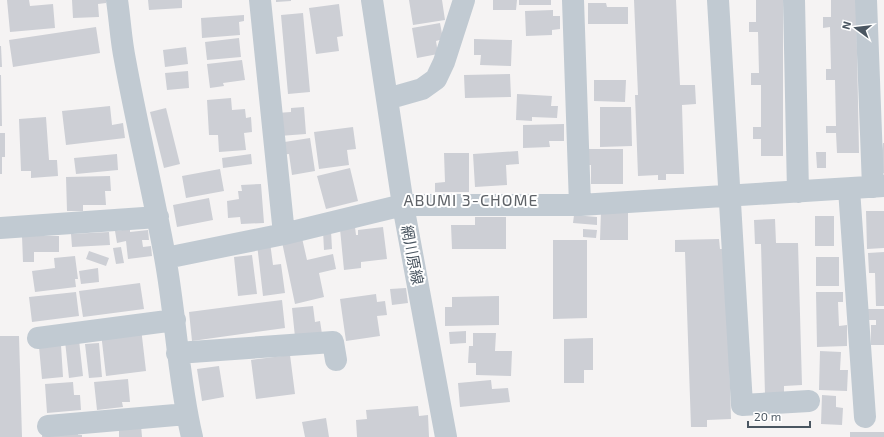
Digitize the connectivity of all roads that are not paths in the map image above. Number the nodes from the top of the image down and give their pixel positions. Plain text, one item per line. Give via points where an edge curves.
1 (117, 0) edge
2 (260, 0) edge
3 (372, 0) edge
4 (464, 0) edge
5 (573, 0) edge
6 (718, 0) edge
7 (794, 0) edge
8 (866, 0) edge
9 (387, 98) junction
10 (878, 187) edge
11 (849, 189) junction
12 (798, 192) junction
13 (729, 196) junction
14 (403, 205) junction
15 (580, 205) junction
16 (158, 217) junction
17 (0, 228) edge
18 (284, 234) junction
19 (166, 258) junction
20 (175, 320) junction
21 (38, 338) dead end
22 (177, 353) junction
23 (336, 360) dead end
24 (809, 401) dead end
25 (187, 414) junction
26 (866, 417) dead end
27 (48, 426) dead end
28 (192, 437) edge
29 (446, 437) edge

1 - 16 street via 124,59
2 - 18 street
3 - 9 street, 網川原線
4 - 9 street via 436,79 422,90
5 - 15 street
6 - 13 street
7 - 12 street
8 - 10 street
9 - 14 street, 網川原線
10 - 11 street
11 - 12 street
11 - 26 street
12 - 13 street
13 - 15 street
13 - 24 street via 742,406
14 - 15 street
14 - 18 street
14 - 29 street, 網川原線
16 - 17 street
16 - 19 street
18 - 19 street
19 - 20 street
20 - 21 street
20 - 22 street
22 - 23 street via 333,342
22 - 25 street
25 - 27 street
25 - 28 street

